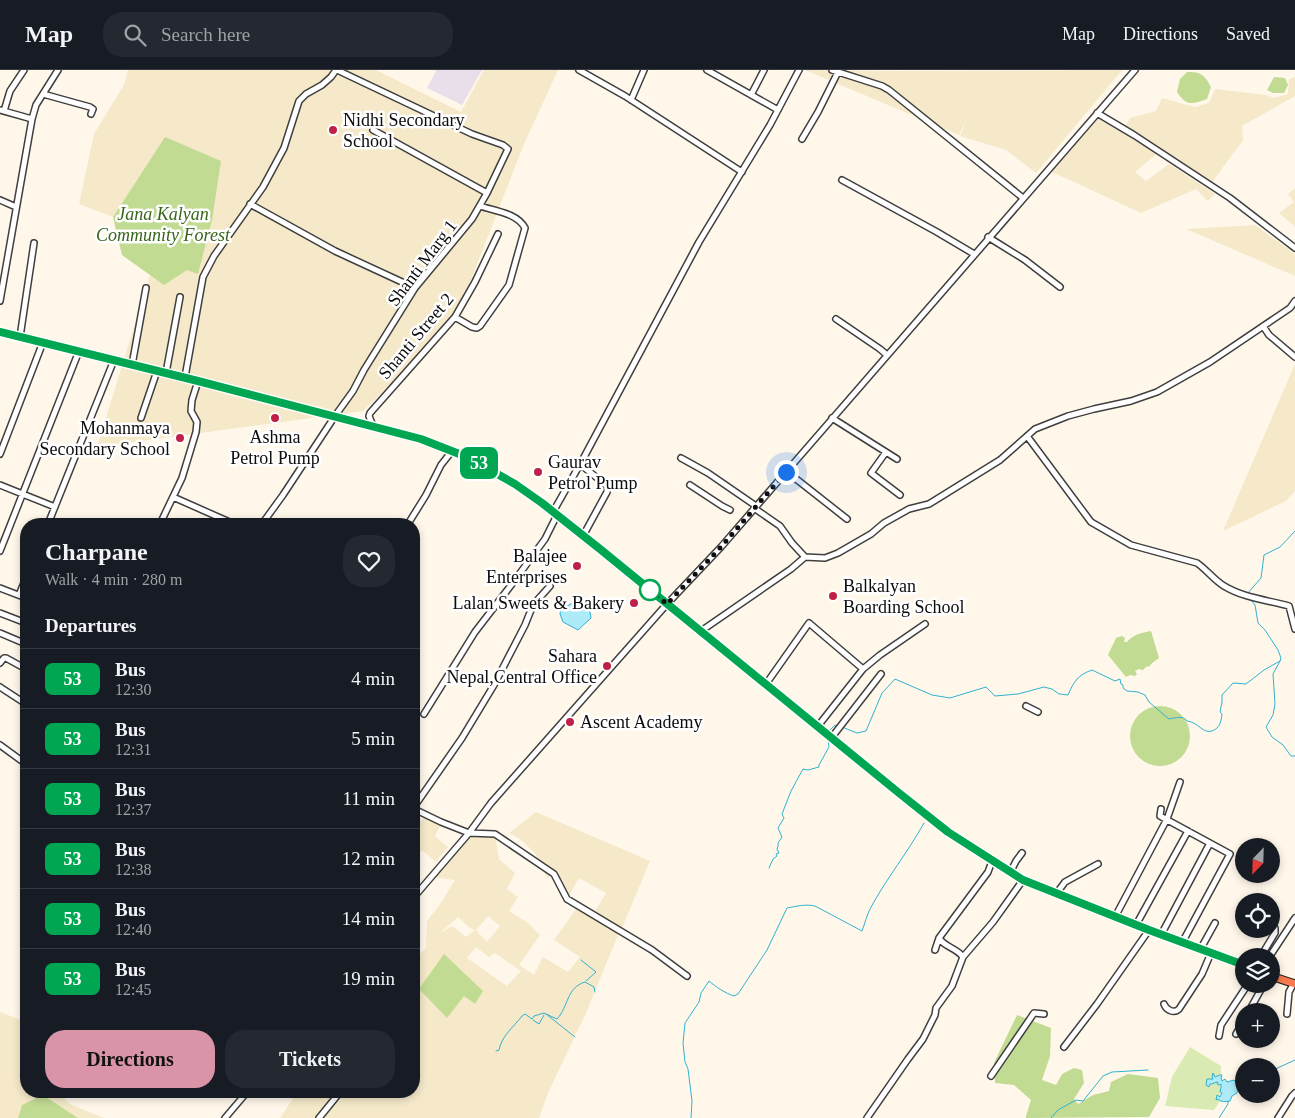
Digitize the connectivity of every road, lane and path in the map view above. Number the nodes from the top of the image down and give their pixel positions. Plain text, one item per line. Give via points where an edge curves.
1 (24, 70) edge
2 (58, 70) edge
3 (337, 70) edge
4 (579, 70) edge
5 (644, 70) edge
6 (708, 70) edge
7 (764, 70) edge
8 (799, 70) edge
9 (1134, 70) edge
10 (835, 71) edge
11 (43, 94) junction
12 (751, 94) junction
13 (631, 100) junction
14 (2, 110) edge
15 (778, 110) junction
16 (1097, 113) junction
17 (91, 114) dead end
18 (32, 119) junction
19 (373, 130) dead end
20 (802, 139) dead end
21 (742, 172) junction
22 (842, 180) dead end
23 (487, 192) junction
24 (1023, 198) junction
25 (0, 200) edge
26 (250, 204) junction
27 (480, 206) junction
28 (16, 207) junction
29 (498, 234) dead end
30 (988, 237) junction
31 (34, 243) dead end
32 (1295, 248) edge
33 (974, 254) junction
34 (1, 286) edge
35 (1060, 287) dead end
36 (146, 288) dead end
37 (415, 288) junction
38 (180, 297) dead end
39 (0, 301) edge
40 (1295, 301) edge
41 (455, 317) junction
42 (836, 319) dead end
43 (1263, 326) junction
44 (0, 332) edge
45 (20, 337) junction
46 (43, 342) junction
47 (79, 351) junction
48 (887, 355) junction
49 (1295, 357) edge
50 (114, 360) junction
51 (132, 365) junction
52 (157, 371) junction
53 (166, 373) junction
54 (185, 377) junction
55 (198, 381) junction
56 (335, 416) junction
57 (140, 418) dead end
58 (832, 418) junction
59 (373, 426) junction
60 (1027, 436) junction
61 (452, 451) junction
62 (886, 452) junction
63 (0, 454) edge
64 (681, 458) dead end
65 (897, 459) dead end
66 (580, 464) junction
67 (786, 472) junction
68 (0, 485) edge
69 (690, 485) dead end
70 (22, 494) junction
71 (900, 496) dead end
72 (174, 497) junction
73 (55, 507) junction
74 (755, 507) junction
75 (730, 510) dead end
76 (555, 513) junction
77 (50, 518) edge
78 (163, 518) edge
79 (221, 518) edge
80 (266, 518) edge
81 (412, 518) edge
82 (847, 519) dead end
83 (583, 536) junction
84 (0, 552) edge
85 (805, 557) junction
86 (550, 586) dead end
87 (0, 588) edge
88 (19, 596) edge
89 (667, 604) junction
90 (0, 613) edge
91 (20, 621) edge
92 (925, 624) dead end
93 (1295, 629) edge
94 (701, 631) junction
95 (0, 634) edge
96 (20, 642) edge
97 (0, 663) edge
98 (20, 666) edge
99 (863, 669) junction
100 (881, 674) dead end
101 (766, 684) junction
102 (0, 687) edge
103 (20, 700) edge
104 (1026, 706) dead end
105 (1038, 712) dead end
106 (424, 714) dead end
107 (818, 726) junction
108 (832, 737) junction
109 (0, 745) edge
110 (20, 760) edge
111 (1180, 782) dead end
112 (420, 799) edge
113 (1161, 809) dead end
114 (420, 811) edge
115 (1167, 819) junction
116 (1188, 831) junction
117 (469, 833) junction
118 (1210, 843) junction
119 (1022, 853) dead end
120 (992, 861) junction
121 (1098, 864) dead end
122 (1010, 873) junction
123 (1023, 880) junction
124 (420, 890) edge
125 (1056, 894) junction
126 (1114, 917) junction
127 (1295, 918) edge
128 (1214, 924) dead end
129 (1136, 925) junction
130 (1149, 930) junction
131 (1161, 935) junction
132 (939, 938) junction
133 (1182, 943) junction
134 (1275, 948) edge
135 (935, 950) dead end
136 (1200, 950) junction
137 (1211, 953) junction
138 (963, 957) junction
139 (1235, 962) edge
140 (687, 976) dead end
141 (1280, 979) edge
142 (1294, 984) edge
143 (1242, 993) edge
144 (1164, 1004) dead end
145 (1044, 1014) dead end
146 (1287, 1014) dead end
147 (1220, 1036) dead end
148 (1064, 1047) dead end
149 (991, 1076) dead end
150 (1294, 1095) edge
151 (242, 1098) edge
152 (335, 1098) edge
153 (225, 1118) edge
154 (319, 1118) edge
155 (866, 1118) edge
156 (1278, 1118) edge

1 - 14 street
2 - 11 street
3 - 23 street, Shanti Marg 1 via 508,149
3 - 26 street via 299,102 284,148
4 - 13 street
5 - 13 street
6 - 12 street
7 - 12 street
8 - 15 street
9 - 16 street
10 - 20 street via 818,112
10 - 24 street via 889,90
11 - 17 street via 90,107 93,109
11 - 18 street
12 - 15 street
13 - 21 street
14 - 18 street
15 - 21 street
16 - 24 street
16 - 32 street via 1230,198
18 - 28 street
19 - 23 street
21 - 66 street via 699,242
22 - 33 street
23 - 27 street, Shanti Marg 1
24 - 30 street
25 - 28 street
26 - 37 street via 335,251
26 - 54 street via 203,277
27 - 37 street, Shanti Marg 1
27 - 41 street via 514,217 525,228 509,285 480,326 472,327
28 - 34 street
29 - 41 street, Shanti Street 2
30 - 33 street
30 - 35 street
31 - 45 street
33 - 48 street
34 - 39 street
36 - 51 street
37 - 56 street, Shanti Marg 1
38 - 53 street
40 - 43 street
41 - 59 street, Shanti Street 2 via 370,413
42 - 48 street
43 - 49 street
43 - 60 street via 1158,392 1068,416
44 - 45 highway
45 - 46 highway
46 - 47 highway
46 - 63 street
47 - 50 highway
47 - 70 street
48 - 58 street
50 - 51 highway
50 - 73 street
51 - 52 highway
52 - 53 highway
52 - 57 street
53 - 54 highway
54 - 55 highway
55 - 56 highway
55 - 72 street via 191,411 197,422 196,432
56 - 59 highway
56 - 80 street, Shanti Marg 1
58 - 62 street
58 - 67 street
59 - 61 highway
60 - 85 street via 1000,460 930,504 909,509 838,553 825,558
60 - 93 street via 1091,522 1131,544 1197,564 1215,580 1240,594 1289,606
61 - 76 highway via 515,484
61 - 81 street
62 - 65 street
62 - 71 street via 871,473
64 - 74 street
66 - 76 street
66 - 83 street via 607,486 607,492
67 - 74 street
67 - 82 street
68 - 70 street
69 - 75 street
70 - 73 street
70 - 84 street
72 - 78 street
72 - 79 street
73 - 77 street
74 - 85 street via 780,526
74 - 89 street
76 - 83 highway
76 - 106 street via 545,539 475,632
83 - 89 highway
85 - 94 street
86 - 112 street via 533,605 494,685
87 - 88 street
89 - 94 highway
89 - 117 street via 491,803
90 - 91 street
92 - 99 street
94 - 101 highway
95 - 96 street
97 - 98 street via 6,658
99 - 101 street via 809,623
99 - 107 street
100 - 108 street
101 - 107 highway
102 - 103 street
104 - 105 street
107 - 108 highway
108 - 120 highway via 948,832
109 - 110 street
111 - 115 street
113 - 115 street via 1160,816
114 - 117 street
115 - 116 street
115 - 126 street
116 - 118 street
116 - 129 street
117 - 124 street
117 - 140 street via 495,834 554,874 567,898 652,950
118 - 131 street
118 - 133 street via 1230,854
119 - 122 street
120 - 122 highway
120 - 132 street via 988,872
121 - 125 street via 1065,882
122 - 123 highway
123 - 125 highway
123 - 138 street
125 - 126 highway
126 - 129 highway
127 - 134 street
128 - 136 street
129 - 130 highway
130 - 131 highway
130 - 148 street
131 - 133 highway
132 - 135 street
132 - 138 street
133 - 136 highway
136 - 137 highway
137 - 139 highway
137 - 144 street via 1180,1009 1173,1012
138 - 155 street via 952,986 936,1008 923,1039
141 - 142 highway
142 - 146 street via 1289,992
143 - 147 street via 1221,1024
145 - 149 street via 1034,1013
150 - 156 street
151 - 153 street
152 - 154 street

